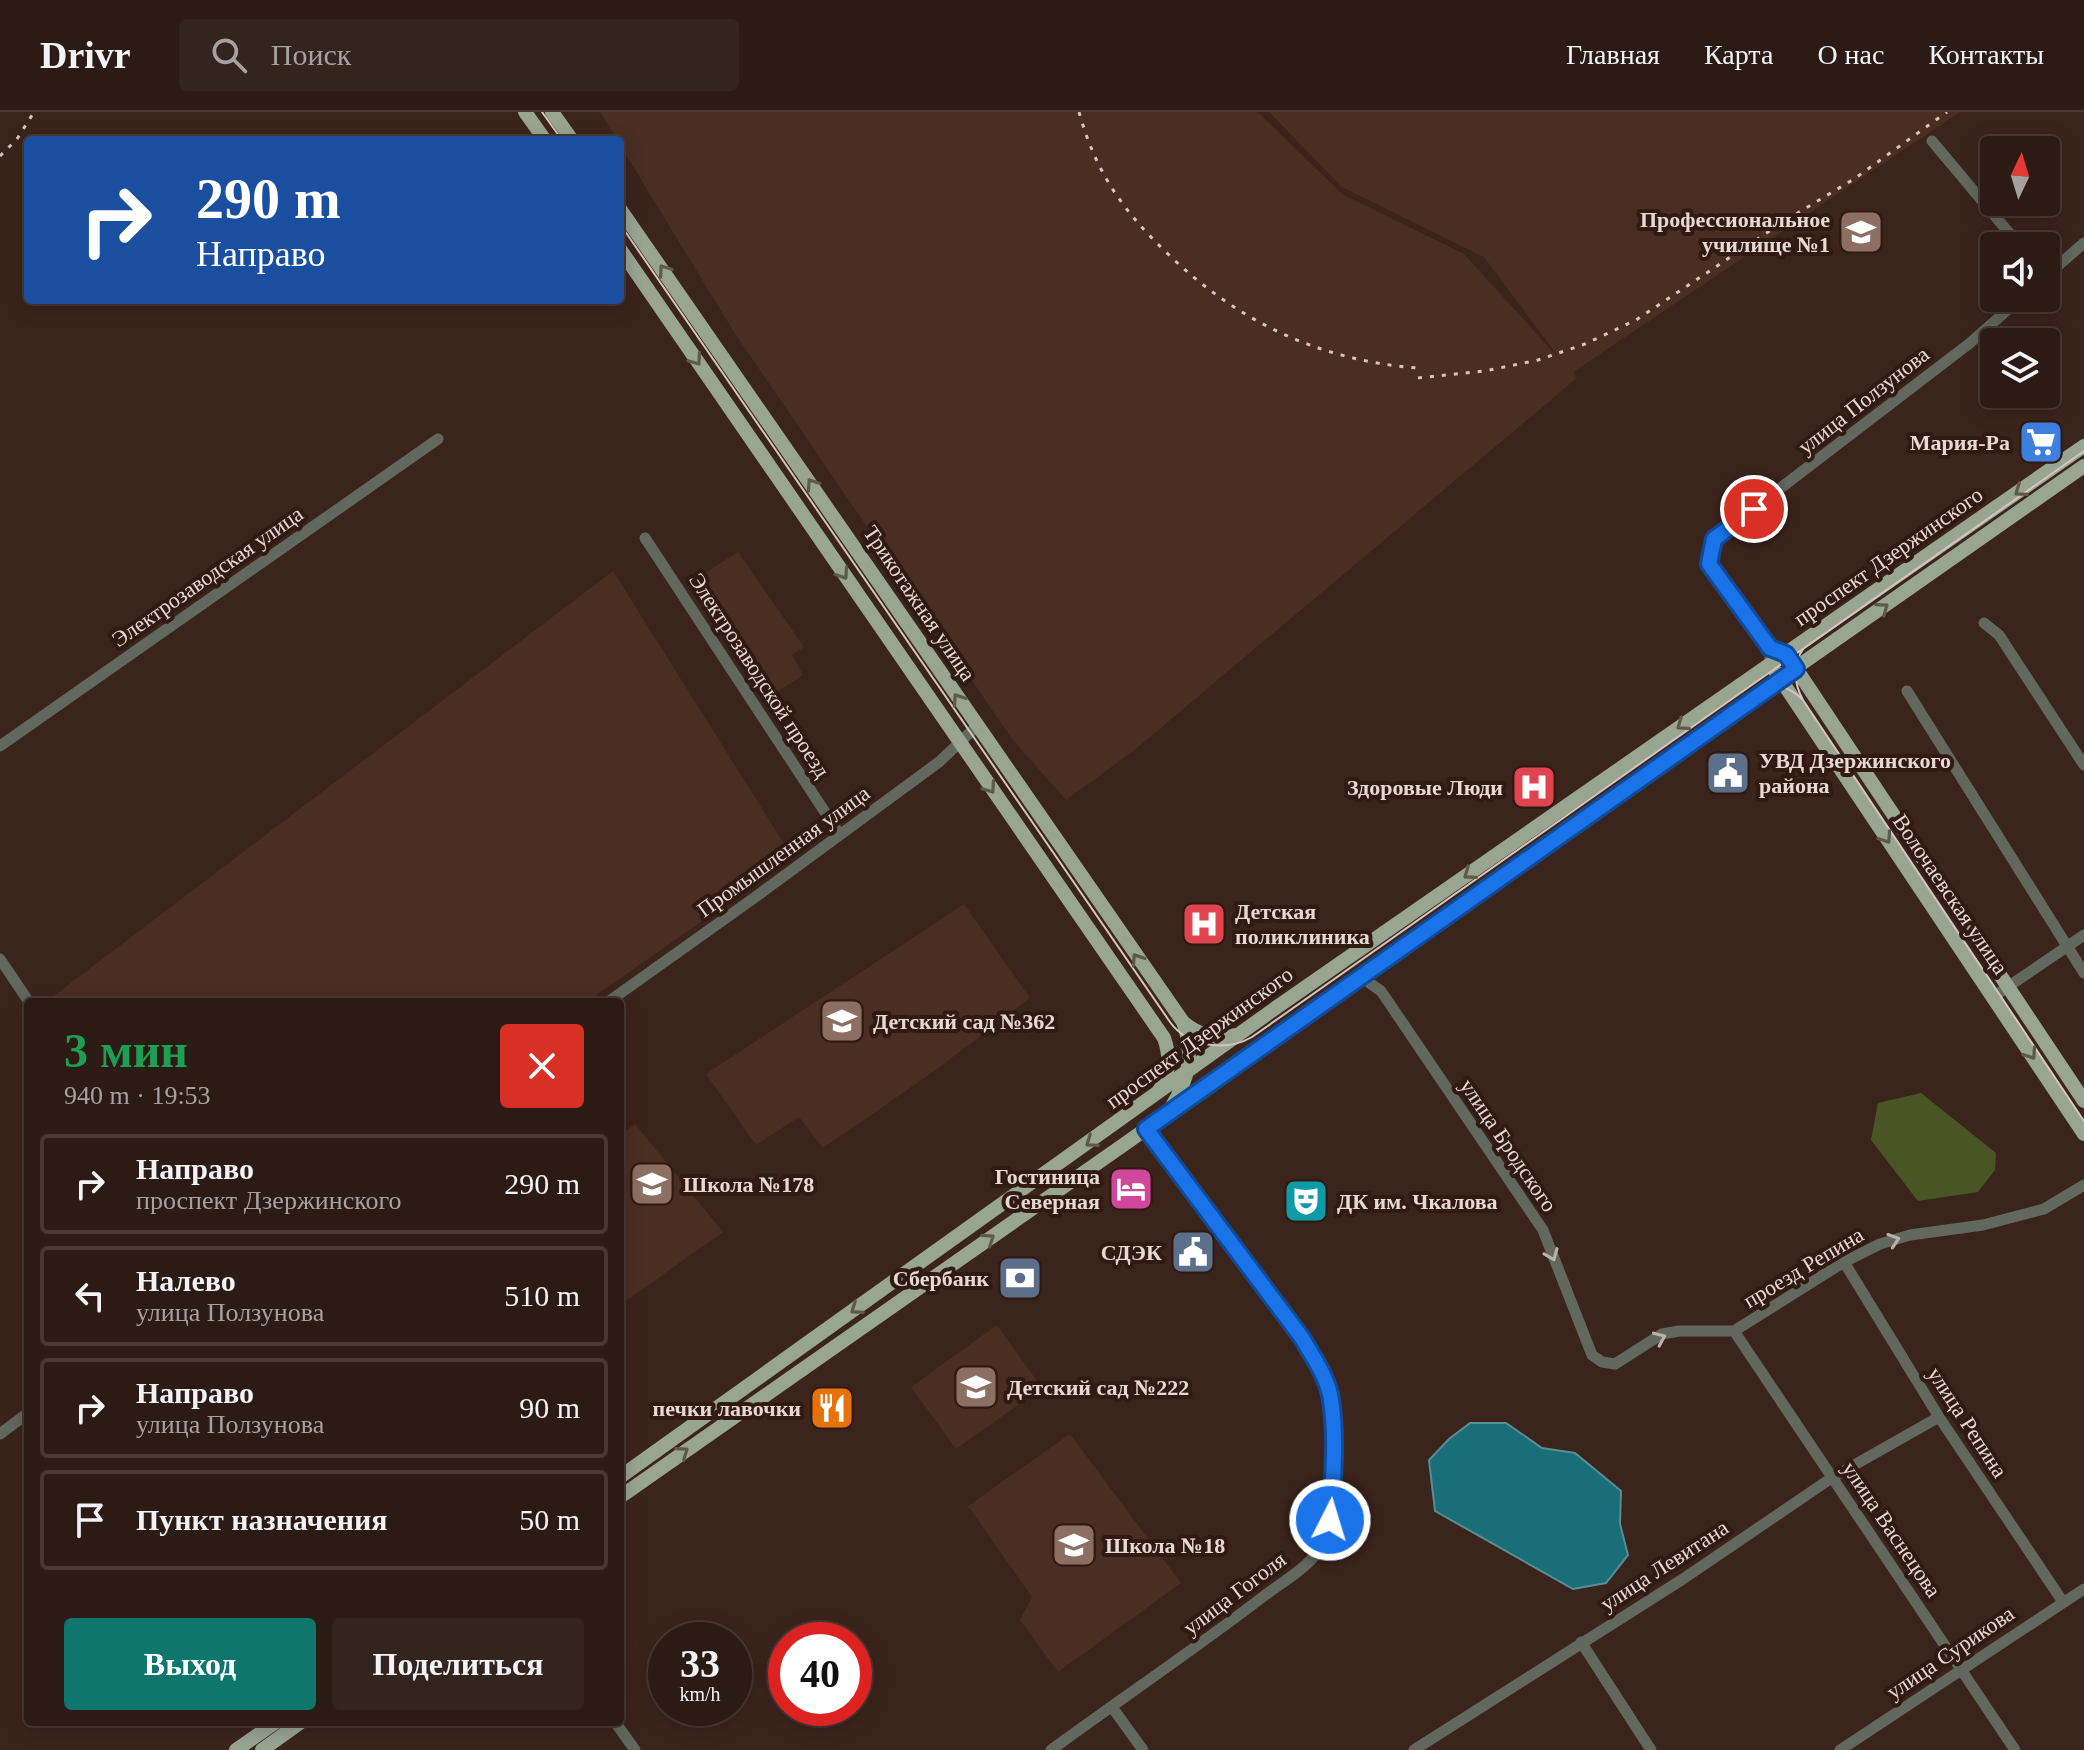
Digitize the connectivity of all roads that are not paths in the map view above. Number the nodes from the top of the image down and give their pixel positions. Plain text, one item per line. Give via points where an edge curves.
1 (525, 112) edge
2 (552, 112) edge
3 (542, 136) edge
4 (569, 136) edge
5 (1932, 141) dead end
6 (624, 215) edge
7 (2008, 232) edge
8 (2084, 243) edge
9 (624, 255) edge
10 (2060, 264) edge
11 (2005, 312) edge
12 (438, 439) dead end
13 (2084, 446) edge
14 (2084, 466) edge
15 (645, 538) dead end
16 (1984, 623) dead end
17 (1770, 648) junction
18 (1786, 654) junction
19 (1770, 665) junction
20 (1796, 669) junction
21 (1781, 679) junction
22 (1907, 691) dead end
23 (977, 726) junction
24 (960, 745) junction
25 (0, 746) edge
26 (2084, 765) edge
27 (840, 835) junction
28 (2084, 935) edge
29 (2067, 947) junction
30 (0, 959) edge
31 (2084, 973) edge
32 (1361, 977) junction
33 (2008, 986) junction
34 (1993, 997) junction
35 (26, 998) edge
36 (614, 998) edge
37 (1183, 1022) junction
38 (1241, 1034) junction
39 (1164, 1038) junction
40 (1258, 1049) junction
41 (1190, 1051) junction
42 (1211, 1056) junction
43 (1188, 1073) junction
44 (1154, 1097) junction
45 (2084, 1101) edge
46 (1169, 1112) junction
47 (1146, 1129) junction
48 (2084, 1134) edge
49 (2084, 1185) edge
50 (1844, 1262) junction
51 (1734, 1331) junction
52 (1592, 1355) joint
53 (24, 1416) edge
54 (1939, 1417) junction
55 (0, 1434) edge
56 (624, 1474) edge
57 (1833, 1477) junction
58 (624, 1494) edge
59 (2084, 1589) edge
60 (2063, 1602) junction
61 (1581, 1642) junction
62 (1960, 1669) junction
63 (1112, 1707) junction
64 (270, 1726) edge
65 (295, 1726) edge
66 (618, 1726) edge
67 (236, 1750) edge
68 (262, 1750) edge
69 (635, 1750) edge
70 (1051, 1750) edge
71 (1143, 1750) edge
72 (1414, 1750) edge
73 (1651, 1750) edge
74 (1840, 1750) edge
75 (2015, 1750) edge

1 - 3 main road
2 - 4 main road
5 - 7 street
23 -> 6 main road, Трикотажная улица
8 - 10 street
9 -> 24 main road
11 - 17 street, улица Ползунова via 1714,539 1709,564
12 - 25 street, Электрозаводская улица
13 -> 18 main road, проспект Дзержинского
20 -> 14 main road, проспект Дзержинского
15 - 27 street, Электрозаводской проезд
16 - 26 street via 1999,635
17 - 18 street
17 - 19 street
18 - 19 main road, проспект Дзержинского
18 - 20 main road, Волочаевская улица
19 - 21 main road, Волочаевская улица
19 -> 38 main road, проспект Дзержинского
20 - 21 main road, проспект Дзержинского
20 - 33 main road, Волочаевская улица
21 - 32 main road, проспект Дзержинского
21 -> 34 main road, Волочаевская улица
22 - 29 street
23 - 24 street, Промышленная улица
37 -> 23 main road, Трикотажная улица
24 - 27 street, Промышленная улица
24 -> 39 main road
27 - 36 street, Промышленная улица
28 - 29 street
29 - 31 street
29 - 33 street
30 - 35 street
32 - 40 main road, проспект Дзержинского
32 -> 52 street, улица Бродского via 1381,991 1543,1230
33 - 34 street
33 - 45 main road, Волочаевская улица
34 -> 48 main road, Волочаевская улица
37 - 38 main road via 1209,1036
37 - 41 main road
38 - 42 main road, проспект Дзержинского
39 - 41 main road
39 - 44 main road via 1166,1080
40 - 42 main road
40 - 46 main road, проспект Дзержинского
41 - 42 main road
41 - 43 main road
42 - 43 main road, проспект Дзержинского
43 - 44 main road, проспект Дзержинского
43 - 46 main road
44 -> 56 main road, проспект Дзержинского
46 - 47 main road, проспект Дзержинского
58 -> 47 main road, проспект Дзержинского
47 - 63 street, улица Гоголя via 1302,1338 1323,1375 1331,1399 1333,1484 1325,1541 1314,1558
50 -> 49 street, проезд Репина via 1910,1235 1983,1225 2044,1209
50 - 51 street, проезд Репина
50 - 54 street, улица Репина
52 -> 51 street, проезд Репина via 1615,1364 1662,1334
51 - 57 street, улица Васнецова
53 - 55 street
54 - 57 street, улица Левитана
54 - 60 street, улица Репина
57 - 61 street, улица Левитана
57 - 62 street, улица Васнецова
59 - 60 street, улица Сурикова
60 - 62 street, улица Сурикова
61 - 72 street, улица Левитана
61 - 73 street
62 - 74 street, улица Сурикова
62 - 75 street, улица Васнецова
63 - 70 street, улица Гоголя
63 - 71 street
64 - 67 main road
65 - 68 main road
66 - 69 street

